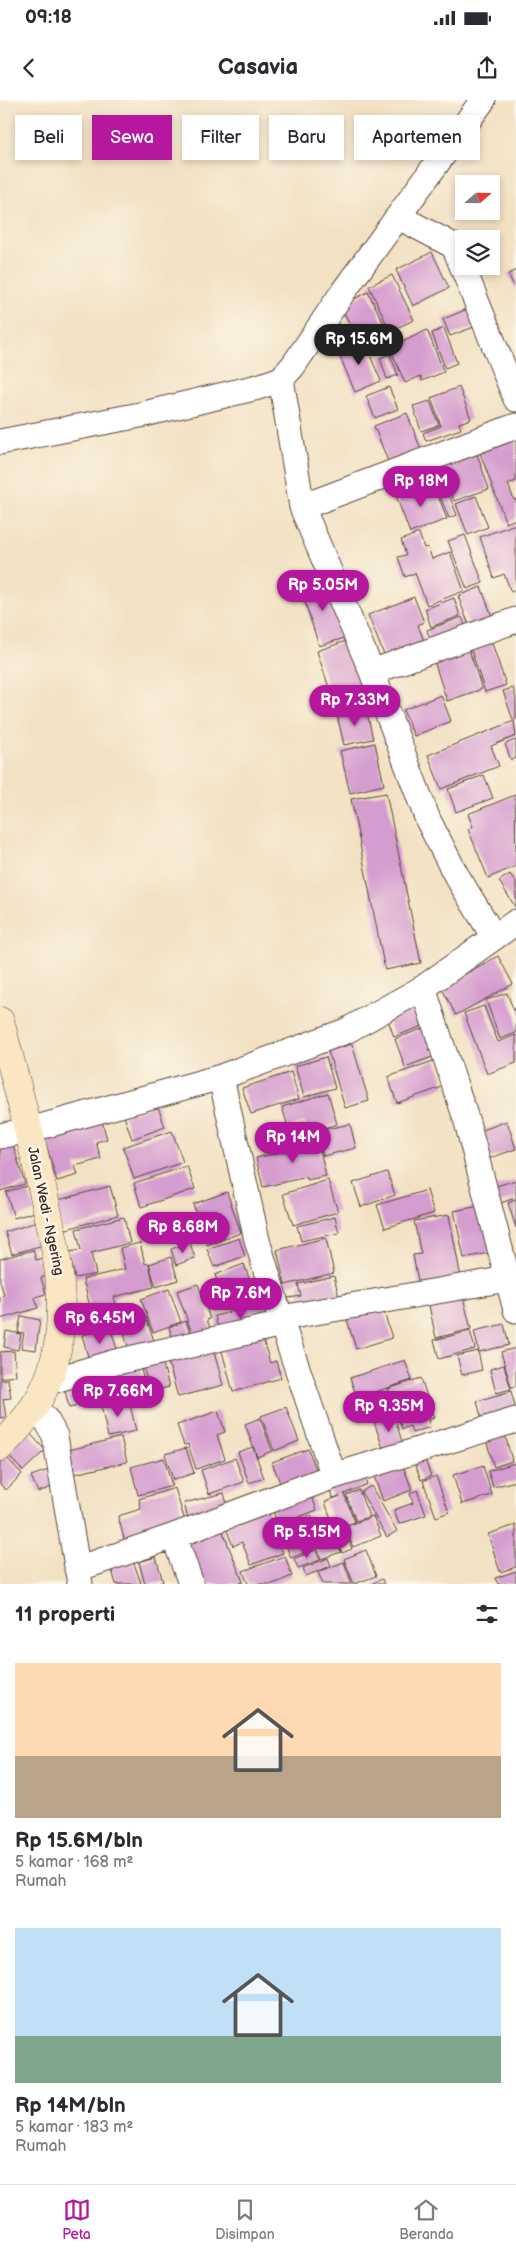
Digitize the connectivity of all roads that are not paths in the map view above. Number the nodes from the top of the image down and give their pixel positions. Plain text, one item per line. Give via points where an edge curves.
1 (484, 100) edge
2 (399, 217) junction
3 (281, 379) junction
4 (516, 399) edge
5 (516, 426) edge
6 (0, 442) edge
7 (302, 507) junction
8 (516, 620) edge
9 (372, 672) junction
10 (516, 922) edge
11 (494, 937) junction
12 (423, 988) junction
13 (0, 1020) edge
14 (221, 1077) junction
15 (29, 1130) junction
16 (0, 1136) edge
17 (509, 1265) edge
18 (516, 1310) edge
19 (281, 1321) junction
20 (48, 1382) junction
21 (34, 1408) junction
22 (516, 1420) edge
23 (0, 1447) edge
24 (334, 1476) junction
25 (174, 1536) junction
26 (79, 1576) edge
27 (191, 1584) edge

1 - 2 street
2 - 3 street
2 - 4 street via 454,246
3 - 6 street via 140,415
3 - 7 street
5 - 7 street
7 - 9 street
8 - 9 street
9 - 11 street via 428,820 455,873
10 - 11 street
11 - 12 street
12 - 14 street via 346,1031
12 - 17 street
13 - 15 main road, Jalan Wedi - Ngering
14 - 15 street
14 - 19 street via 257,1240
15 - 16 street
15 - 20 main road, Jalan Wedi - Ngering via 60,1281 60,1330
17 - 18 street
17 - 19 street
19 - 20 street
19 - 24 street
20 - 21 main road, Jalan Wedi - Ngering
21 - 23 main road, Jalan Wedi - Ngering
21 - 26 street via 47,1421 55,1436
22 - 24 street
24 - 25 street
25 - 26 street
25 - 27 street

